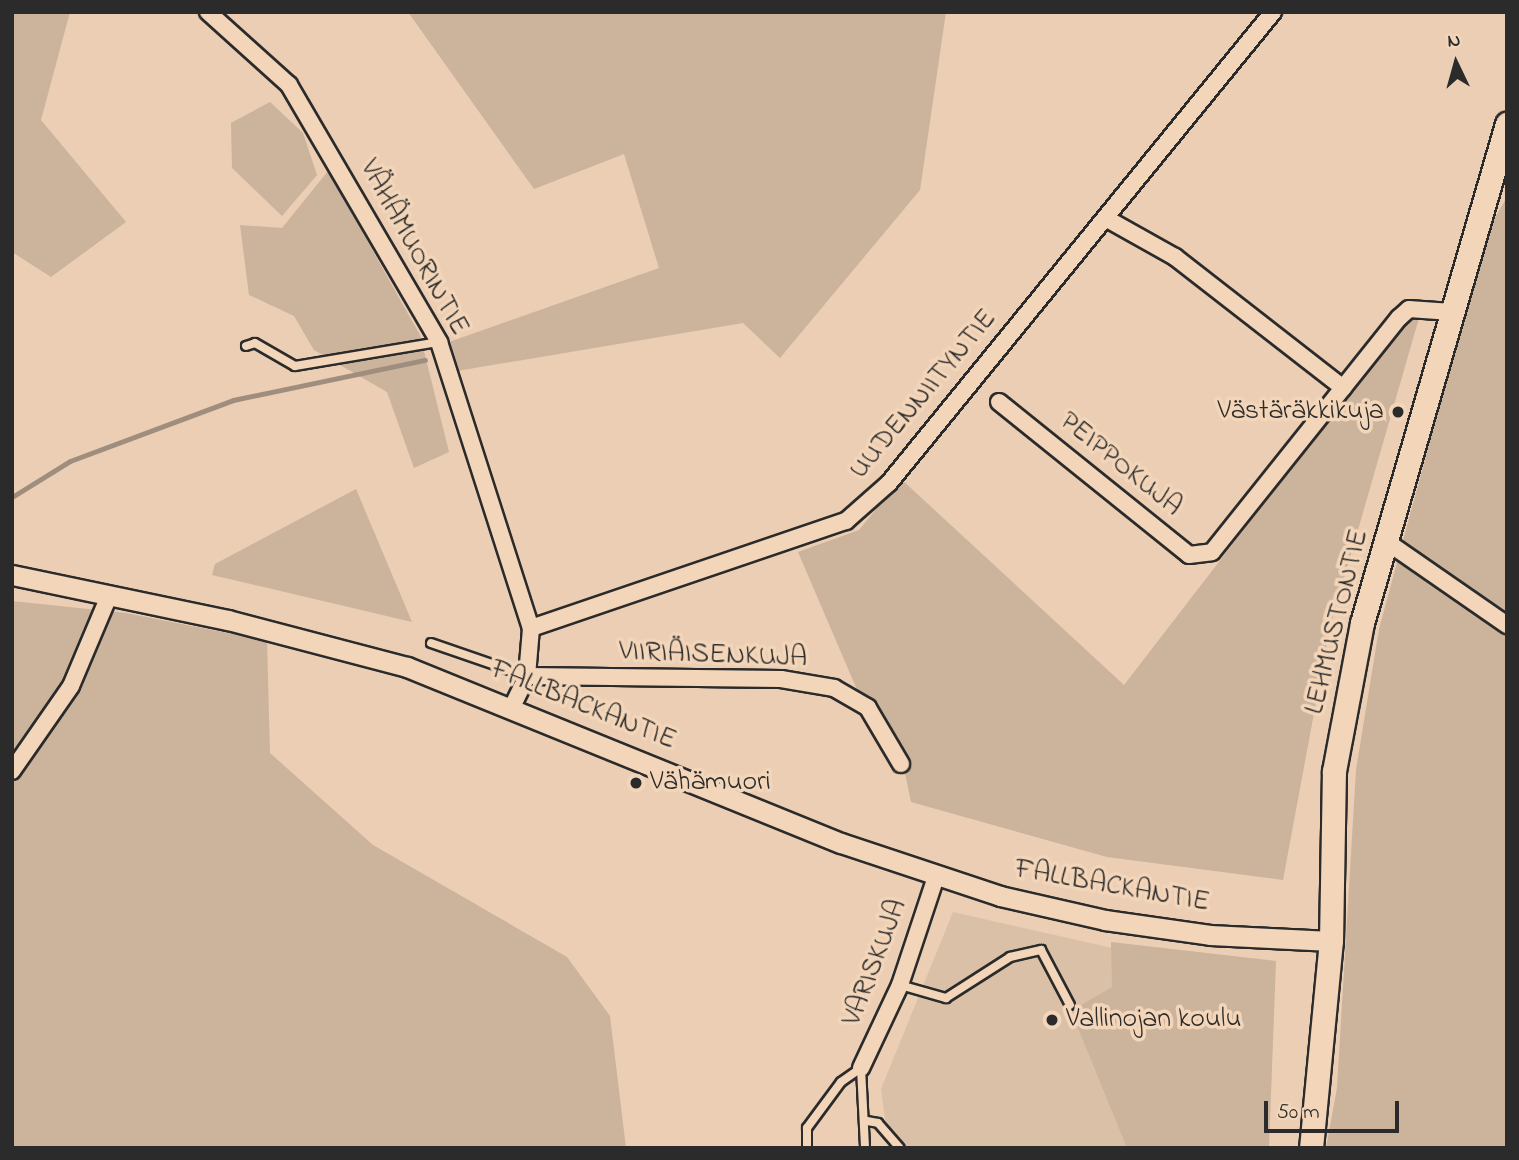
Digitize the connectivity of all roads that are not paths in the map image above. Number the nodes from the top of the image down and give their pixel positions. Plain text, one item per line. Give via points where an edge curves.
1 (208, 12) edge
2 (1273, 12) edge
3 (1507, 124) edge
4 (1107, 219) junction
5 (1448, 312) junction
6 (439, 342) junction
7 (246, 346) dead end
8 (1343, 388) junction
9 (999, 402) dead end
10 (1387, 541) junction
11 (12, 575) edge
12 (109, 596) junction
13 (1507, 625) edge
14 (531, 628) junction
15 (431, 643) dead end
16 (527, 676) junction
17 (513, 705) junction
18 (901, 764) dead end
19 (12, 771) edge
20 (936, 877) junction
21 (1331, 941) junction
22 (900, 985) junction
23 (1070, 1005) dead end
24 (861, 1068) junction
25 (867, 1121) junction
26 (807, 1148) edge
27 (865, 1148) edge
28 (900, 1148) edge
29 (1311, 1148) edge

1 - 6 street, VÄHÄMUORINTIE via 289,85
2 - 4 street, UUDENNIITYNTIE
3 - 5 main road, LEHMUSTONTIE
4 - 8 street via 1175,257
4 - 14 street, UUDENNIITYNTIE via 889,483 846,520
5 - 8 street via 1409,309
5 - 10 main road, LEHMUSTONTIE
6 - 7 lane via 295,366 255,343
6 - 14 street, VÄHÄMUORINTIE
8 - 9 street, PEIPPOKUJA via 1212,552 1189,555
10 - 13 street
10 - 21 main road, LEHMUSTONTIE via 1362,623 1334,771
11 - 12 street, FALLBACKANTIE
12 - 17 street, FALLBACKANTIE via 306,638
12 - 19 street via 71,686
14 - 16 street
15 - 16 lane
16 - 17 street
16 - 18 street, VIIRIÄISENKUJA via 781,679 834,688 868,708
17 - 20 street, FALLBACKANTIE via 841,843
20 - 21 street, FALLBACKANTIE via 1105,920
20 - 22 street, VARISKUJA
21 - 29 main road, LEHMUSTONTIE
22 - 23 lane via 946,998 1010,957 1041,950
22 - 24 street, VARISKUJA
24 - 25 lane
24 - 26 lane via 841,1082 807,1128
25 - 27 lane
25 - 28 lane via 878,1123

